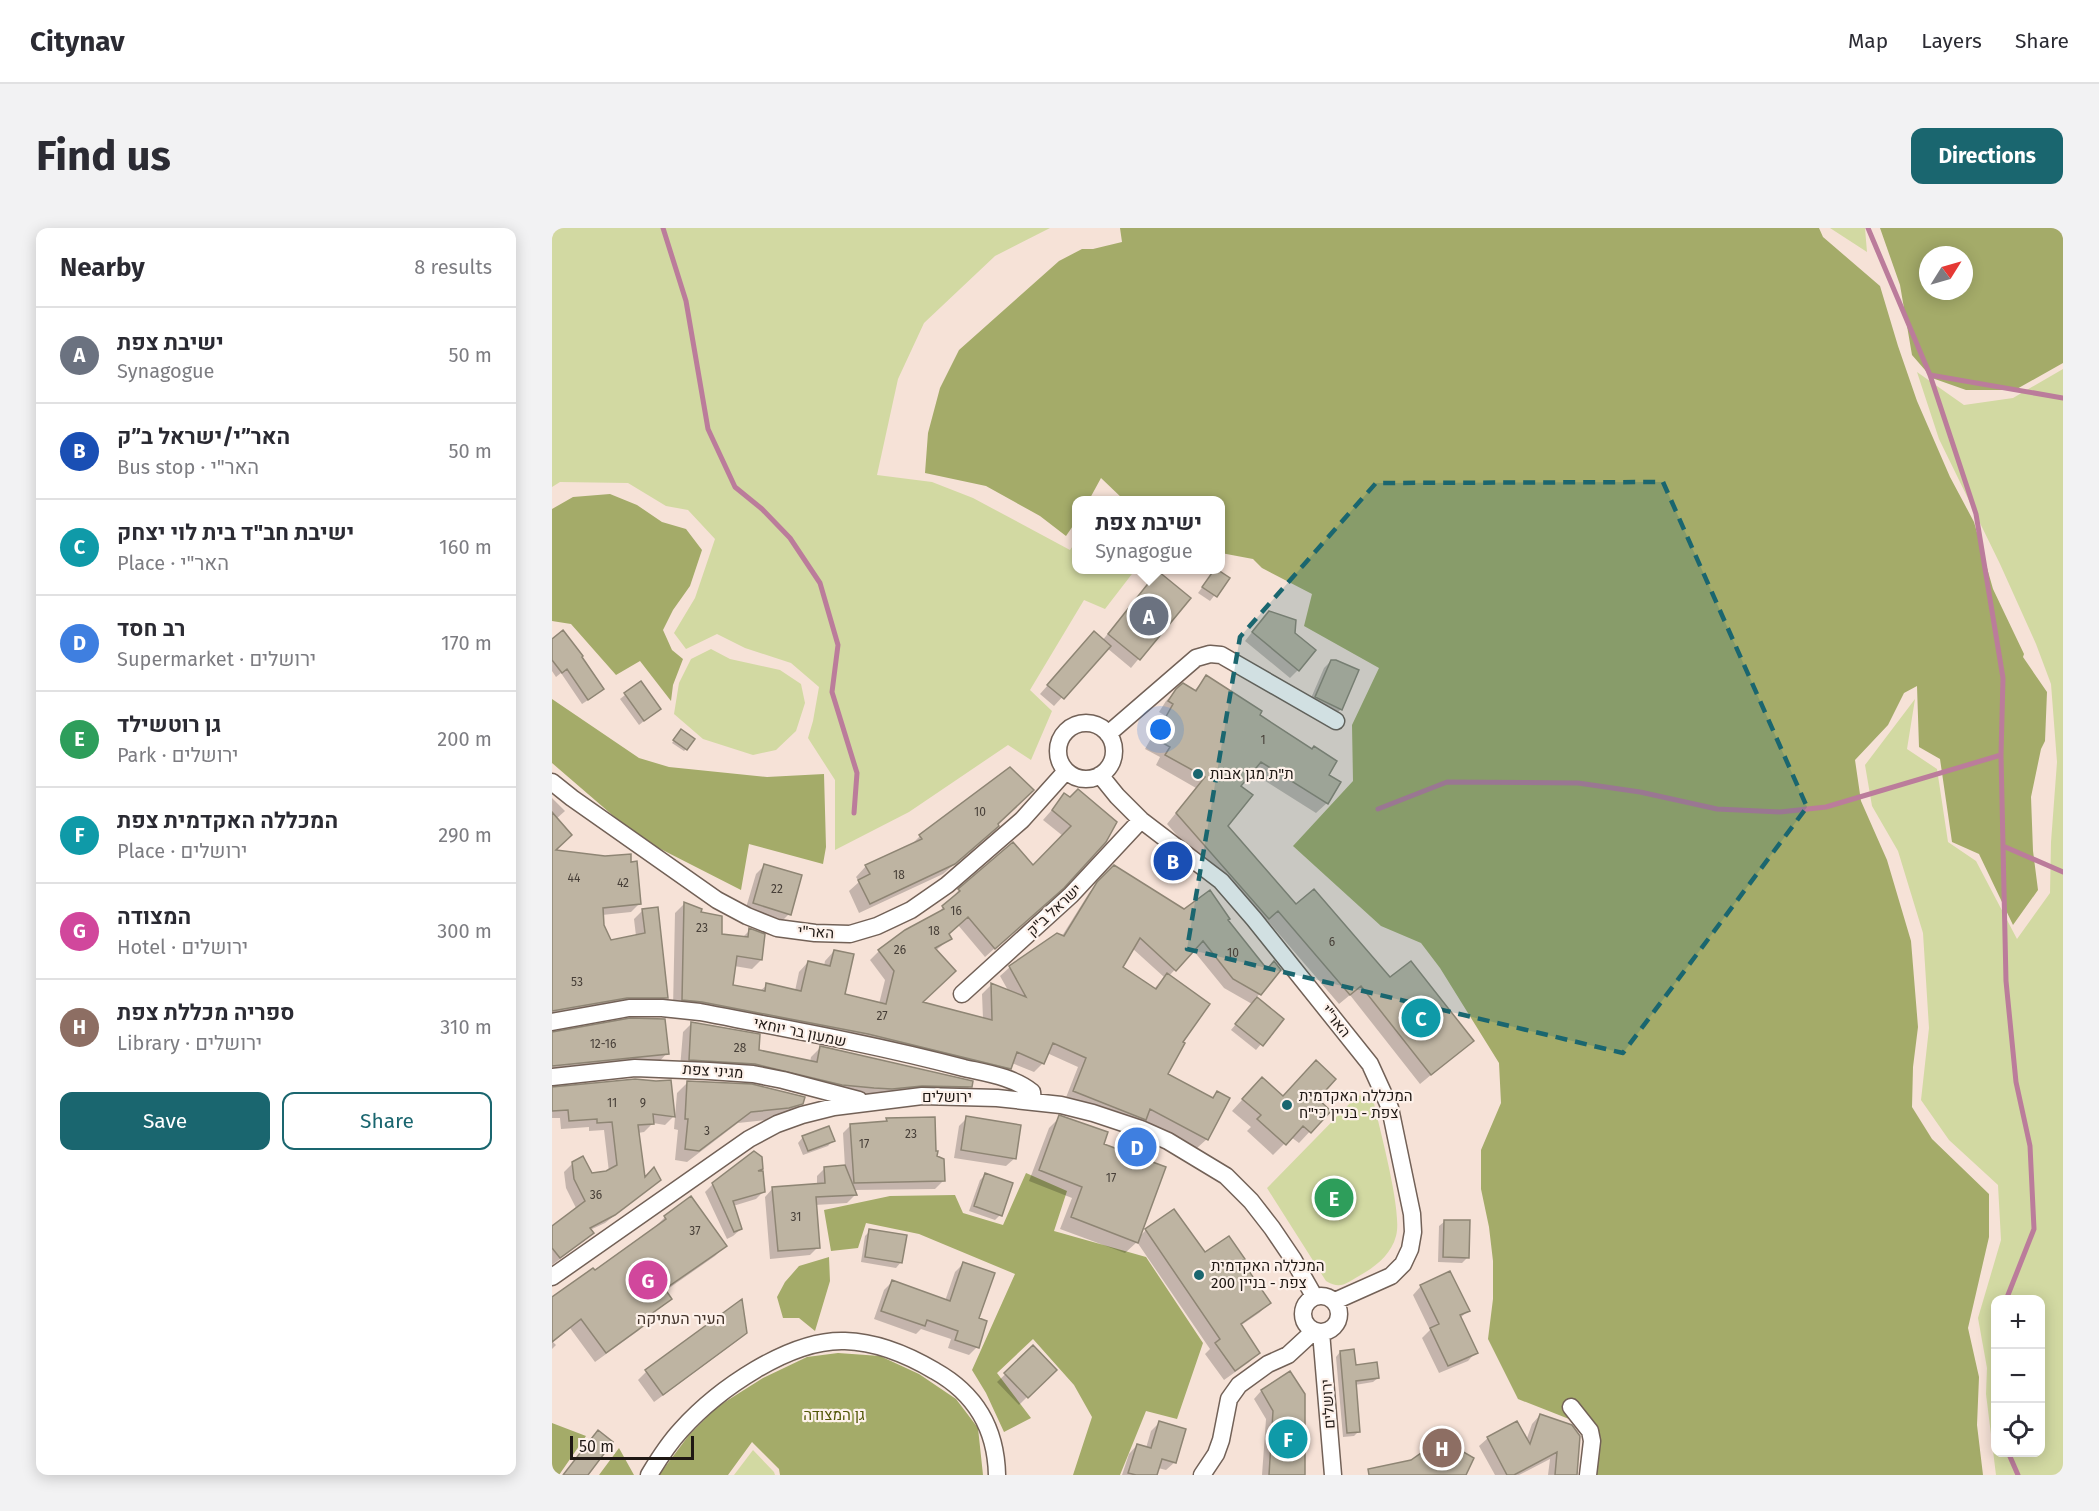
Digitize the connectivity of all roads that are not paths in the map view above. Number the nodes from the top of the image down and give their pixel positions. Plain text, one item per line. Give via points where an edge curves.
1 (1336, 721) dead end
2 (1108, 734) junction
3 (1066, 771) junction
4 (1100, 775) junction
5 (552, 782) edge
6 (1141, 820) junction
7 (962, 994) dead end
8 (552, 1022) edge
9 (552, 1077) edge
10 (872, 1102) junction
11 (1033, 1102) junction
12 (552, 1277) edge
13 (1314, 1296) junction
14 (1335, 1301) junction
15 (1318, 1331) junction
16 (1571, 1407) dead end
17 (649, 1475) edge
18 (997, 1475) edge
19 (1202, 1475) edge
20 (1333, 1475) edge
21 (1588, 1475) edge

1 - 2 street via 1221,655 1210,654 1196,658
2 - 3 street via 1092,723 1072,726 1065,732 1058,750
2 - 4 street via 1113,760
3 - 4 street via 1084,779
3 - 5 street, האר"י via 1022,820 947,885 911,910 850,934 777,928 717,900
4 - 6 street, האר"י
6 - 7 street, ישראל ב"ק via 1071,895
6 - 14 street, האר"י via 1221,881 1254,919 1370,1064 1390,1108 1412,1214 1410,1249 1391,1276
8 - 11 street, שמעון בר יוחאי via 628,1008 700,1012 990,1074 1024,1085 1032,1092
9 - 10 street, מגיני צפת via 635,1068 753,1074
10 - 11 street, ירושלים via 922,1096
10 - 12 street, ירושלים via 834,1107 777,1124
11 - 13 street, ירושלים via 1061,1105 1141,1129 1226,1176 1272,1228
13 - 14 street
13 - 15 street via 1303,1311 1305,1322
14 - 15 street via 1339,1310 1337,1323 1333,1328
15 - 19 street via 1239,1385 1229,1399 1221,1440
15 - 20 street, ירושלים
16 - 21 street via 1590,1431
17 - 18 street via 679,1431 730,1388 788,1353 820,1343 845,1341 894,1350 942,1374 963,1390 990,1430 997,1455

